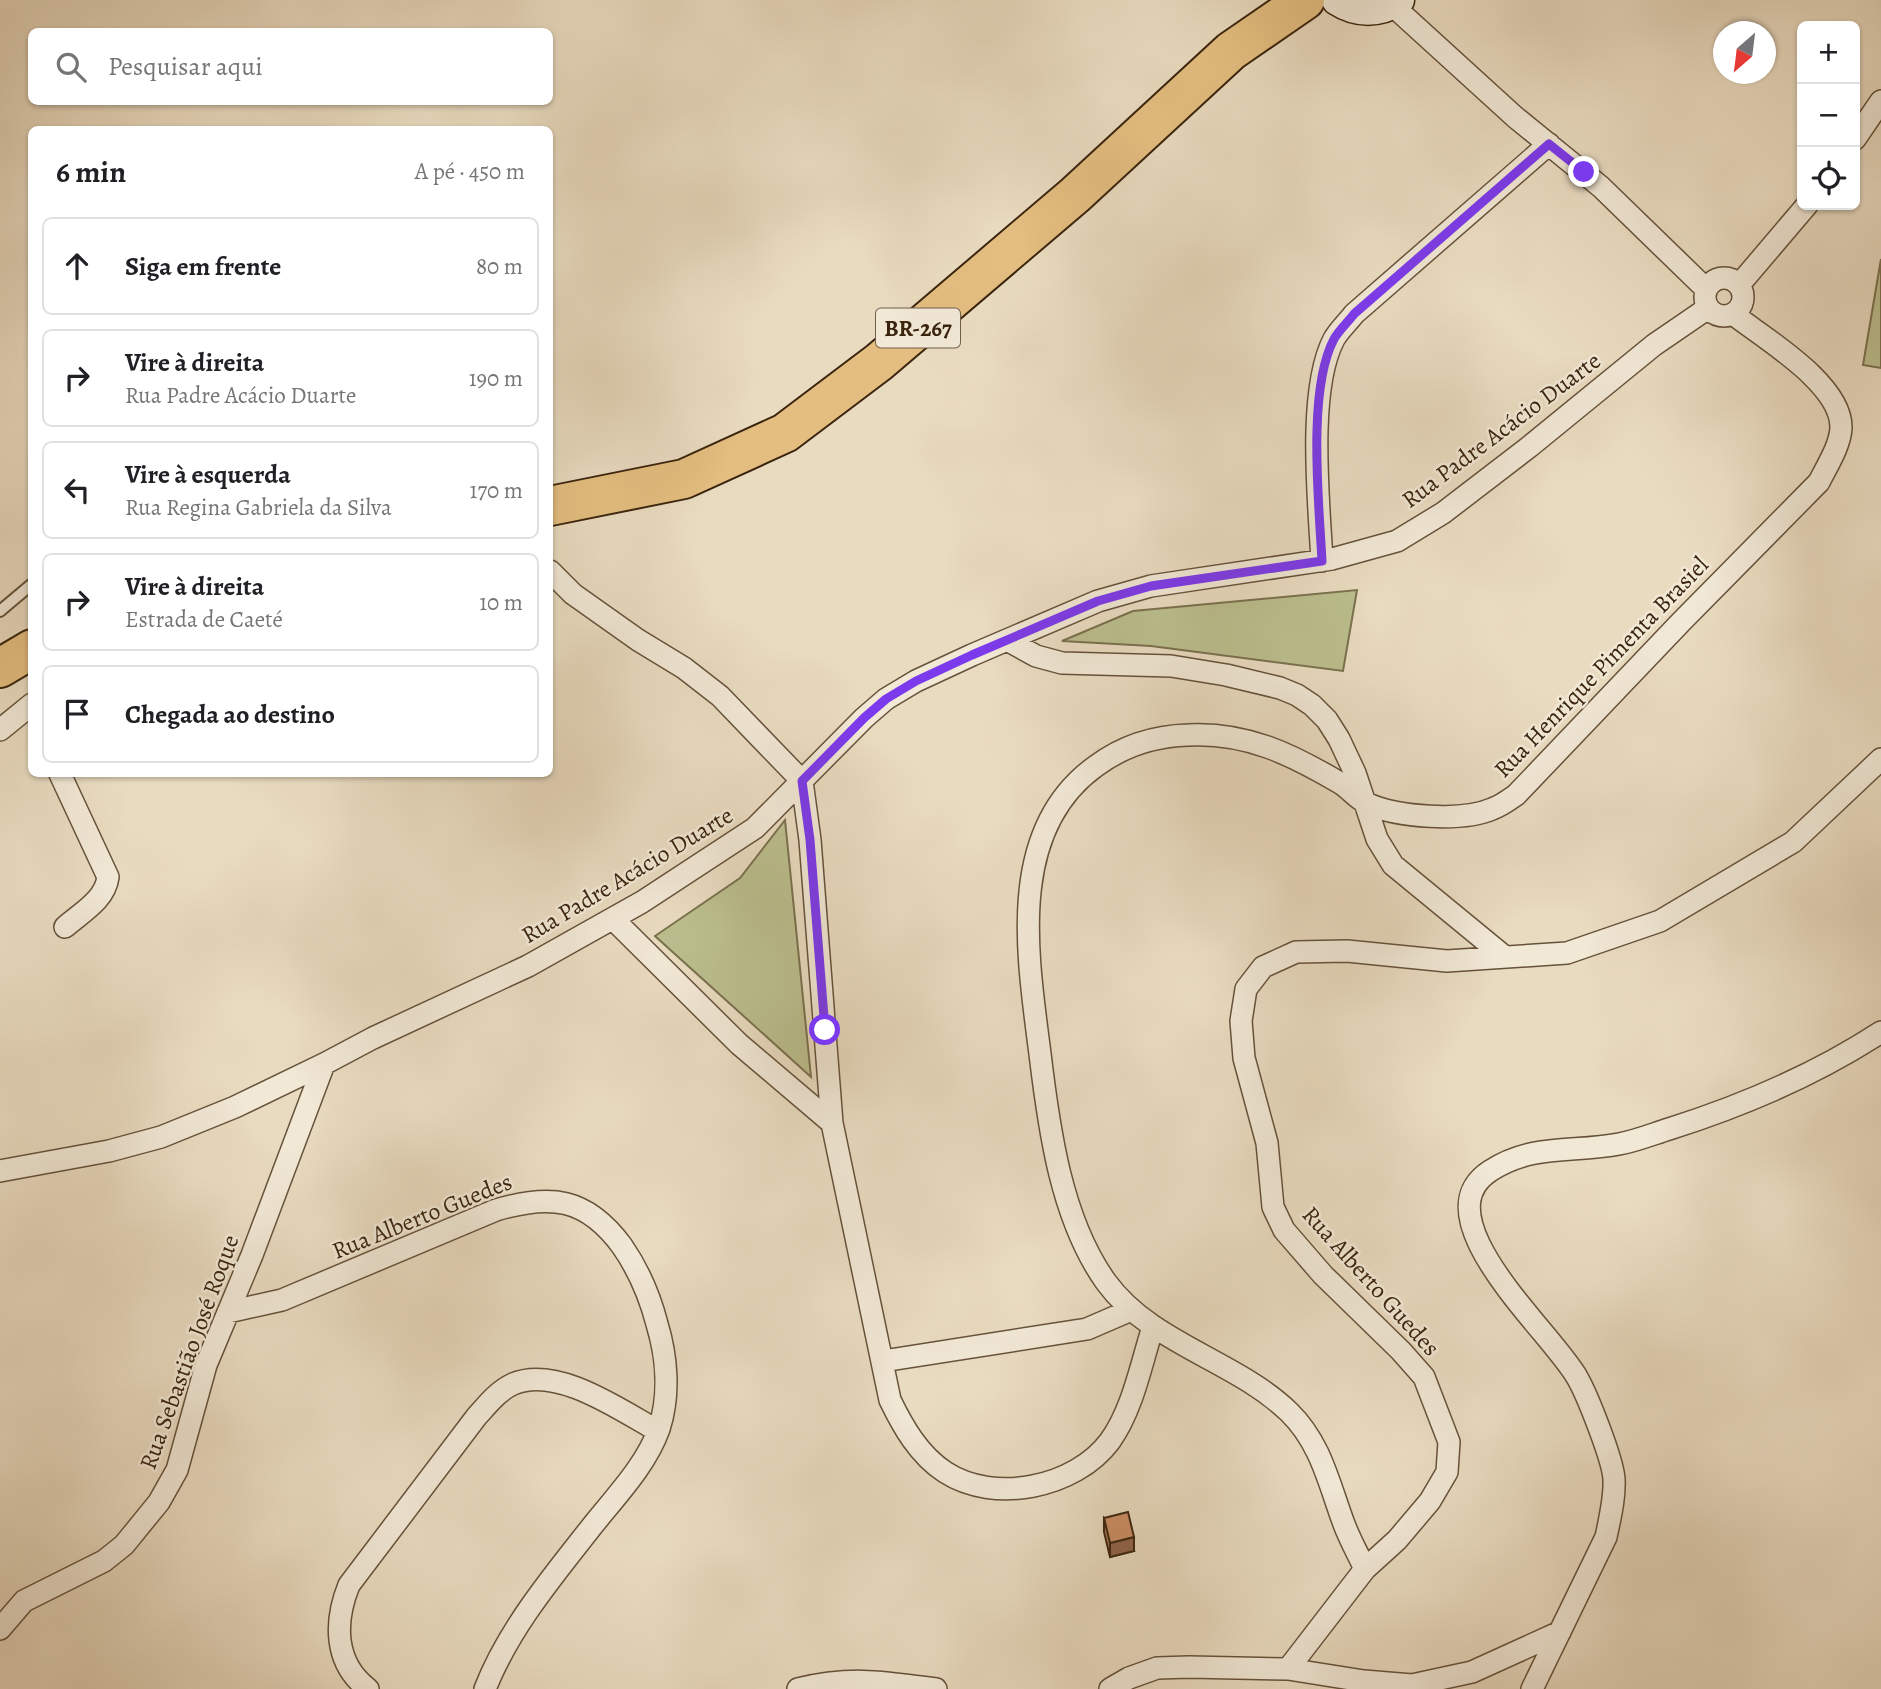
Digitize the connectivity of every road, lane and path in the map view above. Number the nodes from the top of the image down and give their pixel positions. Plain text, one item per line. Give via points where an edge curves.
1 (1271, 0) edge
2 (1305, 0) edge
3 (1337, 0) edge
4 (1395, 2) edge
5 (1231, 51) junction
6 (1881, 102) edge
7 (1860, 132) edge
8 (1549, 144) junction
9 (1803, 210) edge
10 (1739, 285) junction
11 (1707, 298) junction
12 (1733, 314) junction
13 (553, 505) edge
14 (1322, 561) junction
15 (553, 575) edge
16 (28, 588) edge
17 (0, 611) edge
18 (1007, 639) junction
19 (28, 651) edge
20 (0, 668) edge
21 (28, 709) edge
22 (0, 730) edge
23 (1881, 759) edge
24 (61, 777) edge
25 (802, 781) junction
26 (1365, 803) junction
27 (613, 919) junction
28 (65, 926) dead end
29 (1505, 957) junction
30 (1881, 1032) edge
31 (324, 1064) junction
32 (832, 1124) junction
33 (0, 1171) edge
34 (1130, 1310) junction
35 (229, 1312) junction
36 (1153, 1327) junction
37 (883, 1362) junction
38 (658, 1431) junction
39 (1365, 1569) junction
40 (0, 1629) edge
41 (1560, 1632) junction
42 (1288, 1669) junction
43 (368, 1689) edge
44 (485, 1689) edge
45 (799, 1689) edge
46 (936, 1689) edge
47 (1110, 1689) edge
48 (1532, 1689) edge

1 - 5 highway
2 - 5 highway, BR-267
3 - 4 street via 1362,10 1377,10
4 - 8 street
5 - 13 highway, BR-267 via 1075,195 879,362 785,433 684,479
6 - 7 street
8 - 11 street via 1601,187
8 - 14 street via 1354,314 1334,338 1320,393 1318,427
9 - 10 street
10 - 11 street via 1722,278 1710,284
10 - 12 street via 1743,301
11 - 12 street via 1717,315
11 - 14 street, Rua Padre Acácio Duarte via 1443,513 1397,541
12 - 26 street, Rua Henrique Pimenta Brasiel via 1816,377 1838,408 1841,428 1819,482 1517,795 1474,814 1405,816
14 - 18 street, Rua Padre Acácio Duarte via 1151,586 1098,601
15 - 25 street via 572,594 720,696
16 - 17 lane
18 - 25 street, Rua Padre Acácio Duarte via 886,699
18 - 26 street via 1036,656 1062,663 1171,666 1226,674 1297,695 1327,720 1339,739
19 - 20 highway
21 - 22 street
23 - 29 street, Rua Alberto Guedes via 1793,842 1660,921 1567,953
24 - 28 street via 108,877 102,897
25 - 27 street, Rua Padre Acácio Duarte via 755,828
25 - 32 street
26 - 29 street via 1377,839 1393,865
26 - 34 street, Rua Henrique Pimenta Brasiel via 1343,785 1270,746 1217,735 1185,735 1130,745 1074,782 1036,852 1028,932 1048,1113 1059,1169 1074,1220 1105,1280
27 - 31 street, Rua Padre Acácio Duarte via 528,966
27 - 32 street via 739,1044
29 - 39 street, Rua Alberto Guedes via 1447,961 1347,951 1295,952 1263,967 1246,989 1241,1021 1244,1058 1267,1143 1273,1207 1284,1230 1323,1275 1424,1377 1449,1442 1447,1472 1430,1501
30 - 41 street via 1765,1095 1619,1144 1535,1152 1490,1172 1472,1193 1469,1218 1477,1242 1578,1378 1614,1478 1606,1537
31 - 33 street, Rua Padre Acácio Duarte via 161,1137
31 - 35 street, Rua Sebastião José Roque
32 - 37 street
34 - 36 street, Rua Henrique Pimenta Brasiel
34 - 37 street via 1087,1329
35 - 38 street, Rua Alberto Guedes via 282,1300 496,1210 525,1201 565,1203 610,1231 626,1252 653,1308 666,1372
35 - 40 street, Rua Sebastião José Roque via 206,1365 177,1470 159,1502 124,1545 104,1561 24,1601
36 - 37 street via 1121,1423 1109,1442 1074,1473 1035,1485 990,1488 945,1472 915,1444 900,1422 890,1401
36 - 39 street, Rua Henrique Pimenta Brasiel via 1269,1395 1291,1414 1312,1441 1327,1472
38 - 43 street via 554,1380 515,1384 497,1394 348,1585 338,1628 349,1671
38 - 44 street, Rua Alberto Guedes via 629,1480 502,1649
39 - 42 street, Rua Alberto Guedes
41 - 42 street via 1472,1672 1412,1685
41 - 48 street
42 - 47 street via 1157,1668
45 - 46 street via 864,1679

